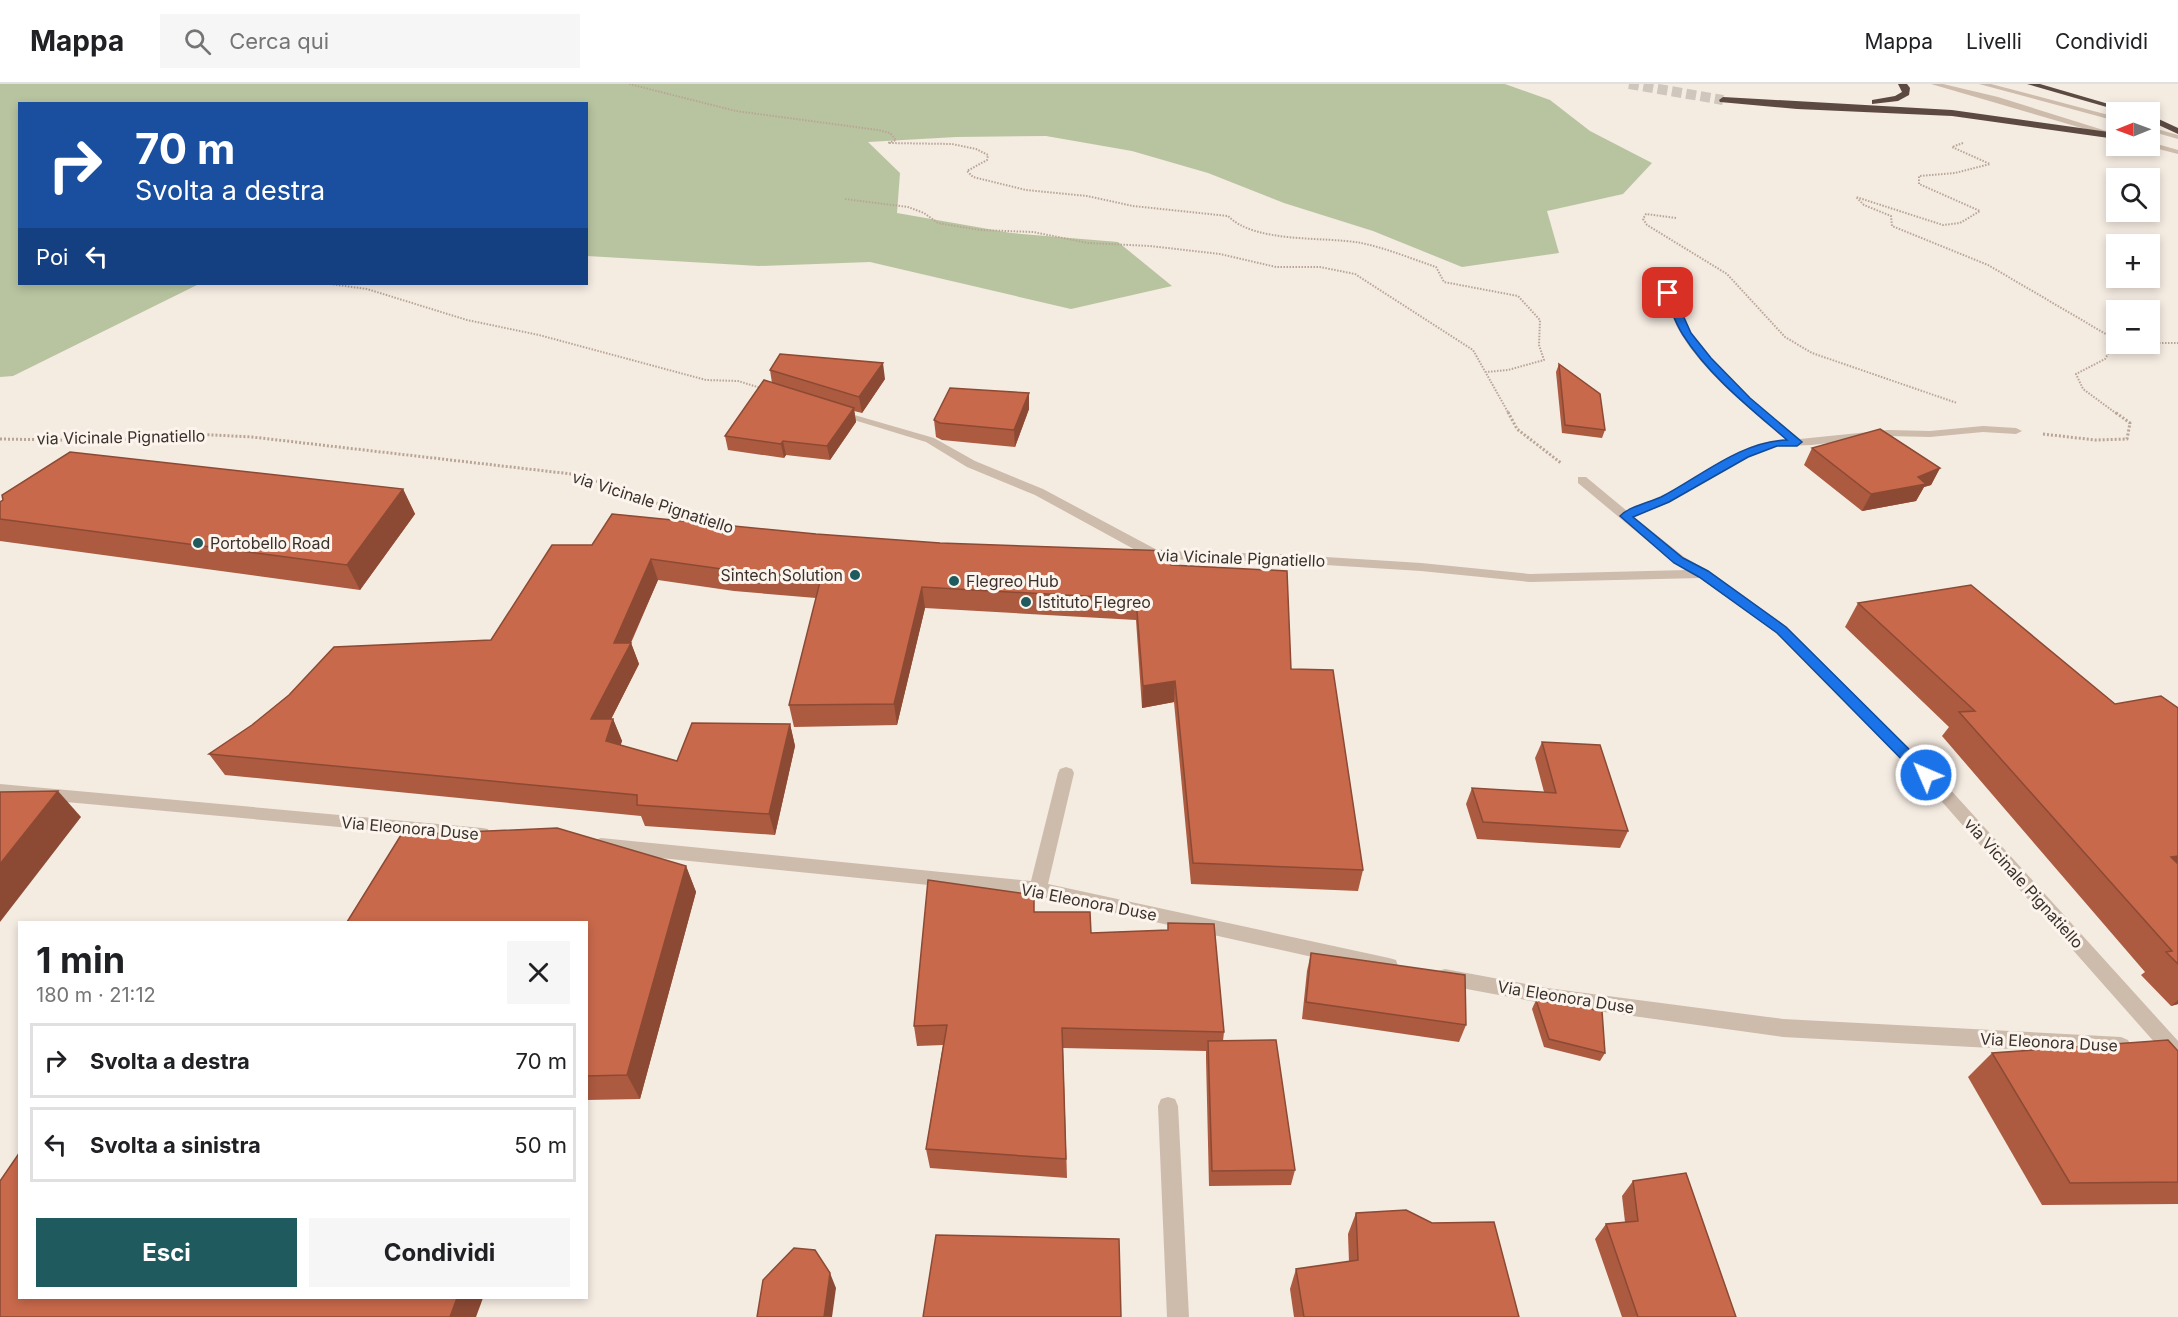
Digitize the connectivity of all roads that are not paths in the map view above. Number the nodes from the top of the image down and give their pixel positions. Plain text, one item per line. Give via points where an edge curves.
1 (1902, 84) edge
2 (1935, 84) edge
3 (1983, 84) edge
4 (2031, 84) edge
5 (1723, 100) tunnel mouth
6 (2106, 105) edge
7 (1797, 106) junction
8 (2106, 116) edge
9 (2160, 122) edge
10 (2178, 128) edge
11 (2160, 132) edge
12 (2106, 133) edge
13 (2106, 135) edge
14 (2178, 137) edge
15 (2160, 147) edge
16 (2178, 152) edge
17 (1662, 278) dead end
18 (830, 411) edge
19 (2016, 431) road end
20 (1797, 442) junction
21 (1582, 480) road end
22 (1625, 516) junction
23 (1121, 554) edge
24 (1156, 555) junction
25 (1704, 574) junction
26 (1066, 773) dead end
27 (0, 790) edge
28 (498, 836) edge
29 (580, 843) edge
30 (1038, 889) junction
31 (1406, 969) edge
32 (1429, 974) edge
33 (2175, 1052) edge
34 (1168, 1106) dead end
35 (1178, 1317) edge

1 - 7 highway via 1906,93 1887,101
2 - 12 street
3 - 8 street
4 - 6 highway
5 - 7 highway
7 - 13 highway via 1952,113
9 - 10 highway
11 - 14 street
15 - 16 street
17 - 20 street via 1686,334 1747,400
18 - 24 street via 930,440 971,464 1039,492
19 - 20 street via 1888,433
20 - 22 street via 1776,443 1744,455 1665,500
21 - 22 street, via Vicinale Pignatiello
22 - 25 street, via Vicinale Pignatiello via 1678,560
23 - 24 street, via Vicinale Pignatiello
24 - 25 street, via Vicinale Pignatiello via 1421,567 1530,578
25 - 33 street, via Vicinale Pignatiello via 1782,630 1942,791
26 - 30 street
27 - 28 street, Via Eleonora Duse
29 - 30 street, Via Eleonora Duse
30 - 31 street, Via Eleonora Duse
32 - 33 street, Via Eleonora Duse via 1546,996 1783,1028 2143,1047
34 - 35 street

